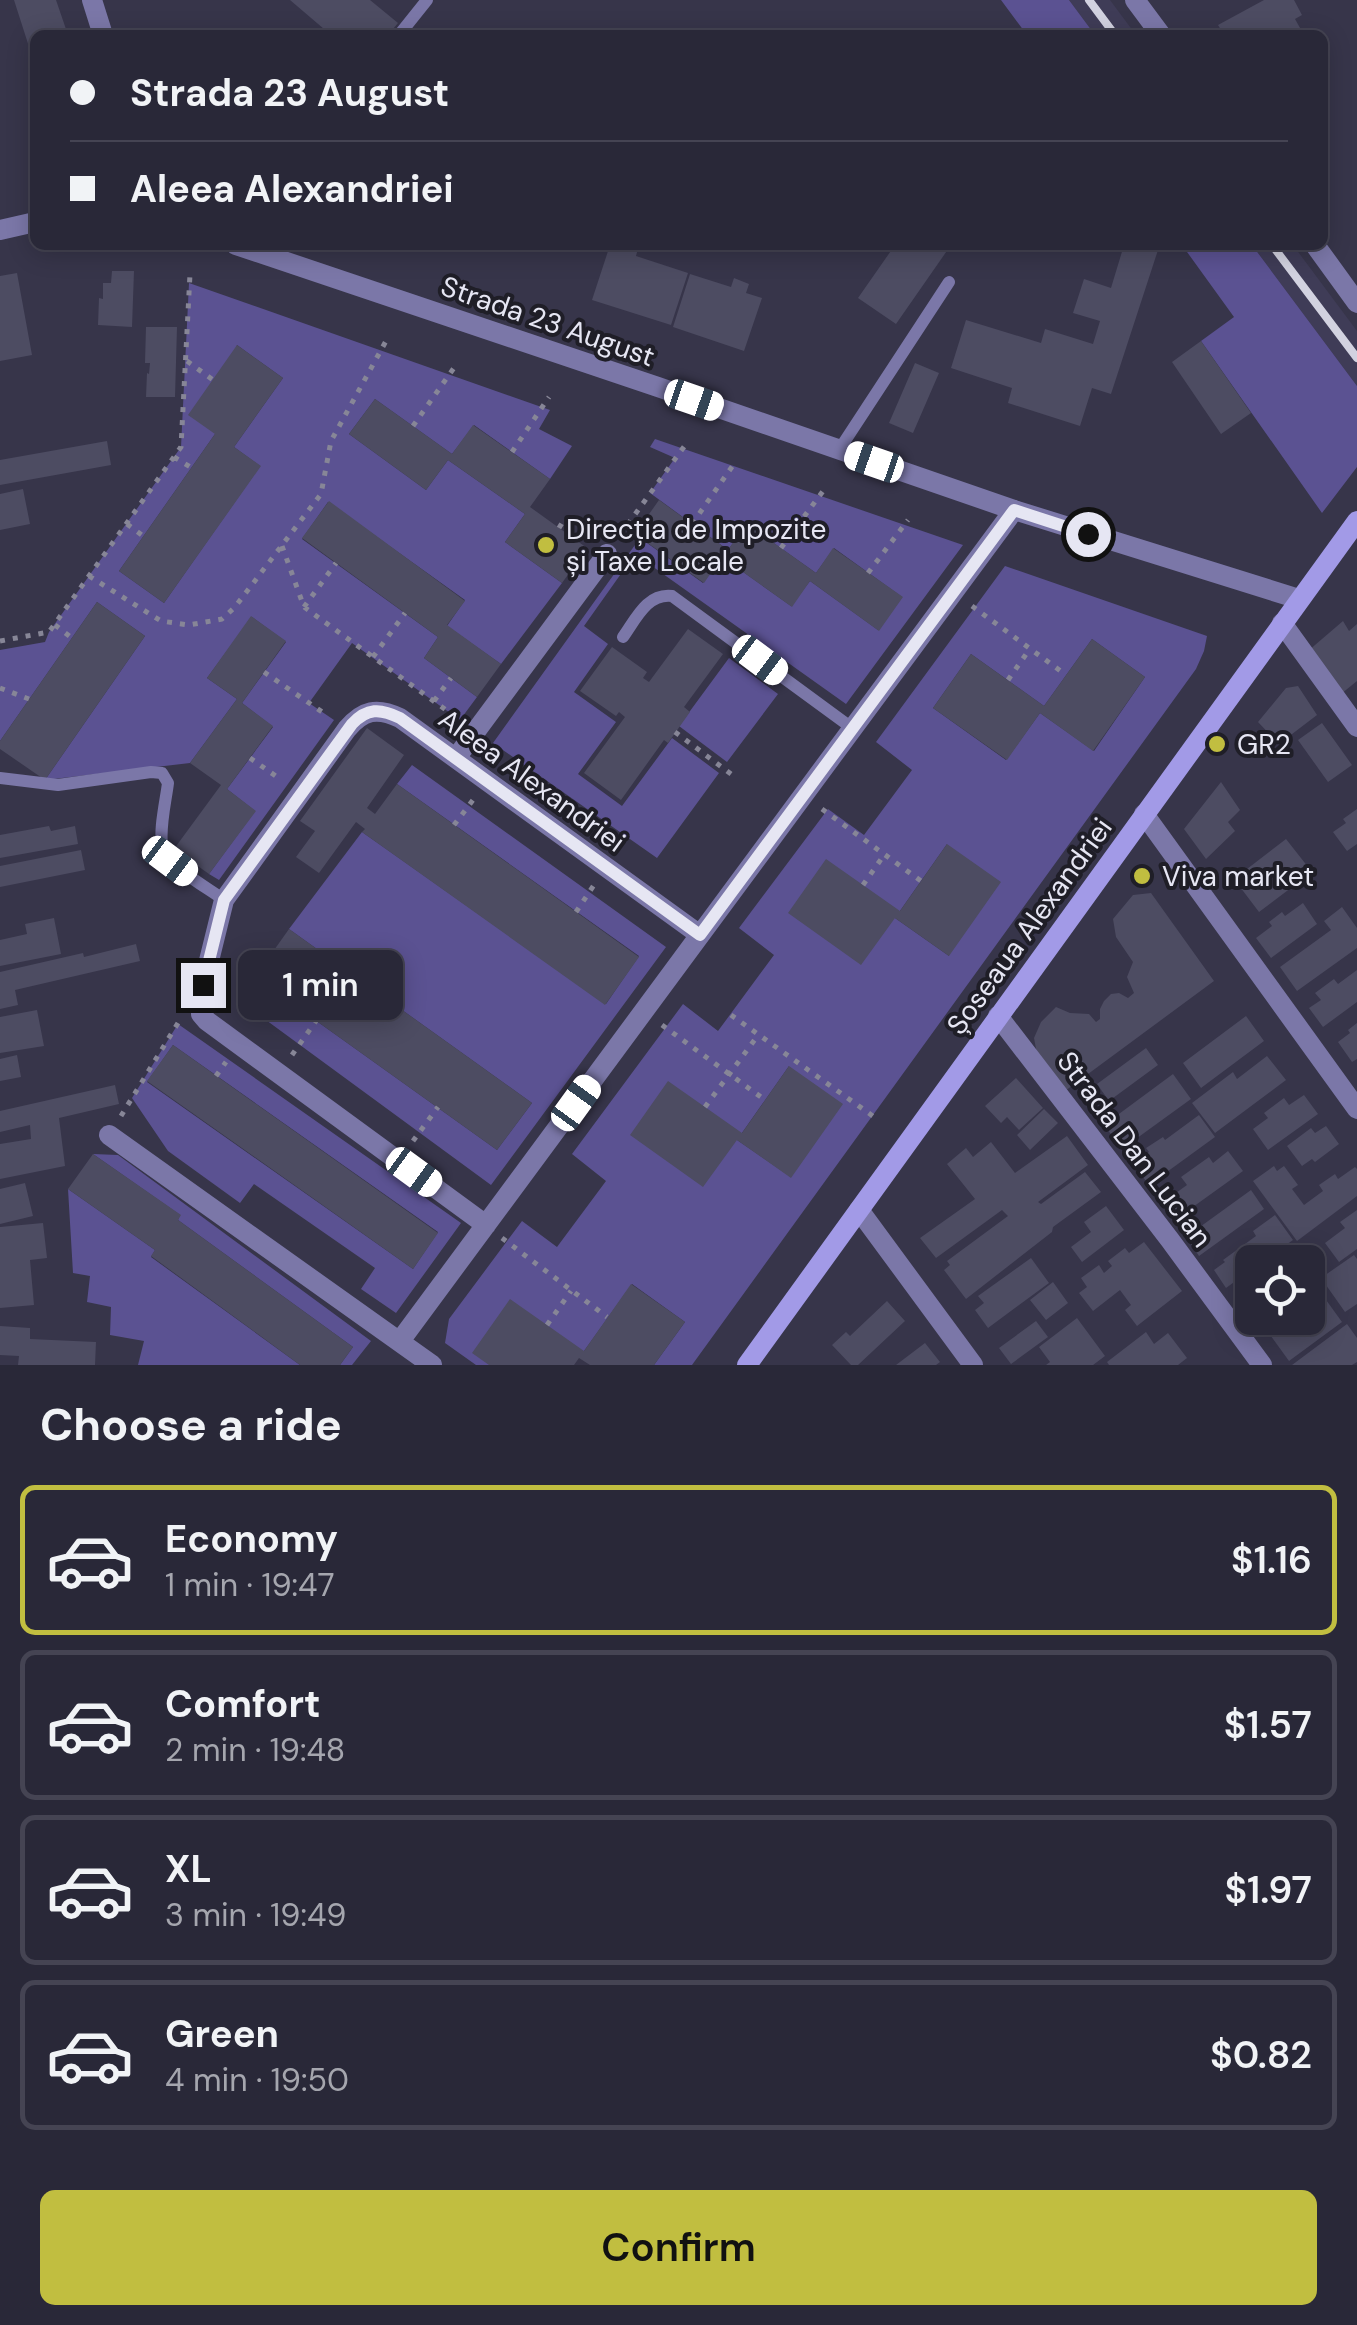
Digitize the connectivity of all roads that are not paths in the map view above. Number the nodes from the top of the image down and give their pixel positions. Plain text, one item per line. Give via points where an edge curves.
1 (92, 0) edge
2 (427, 0) edge
3 (1135, 0) edge
4 (101, 30) edge
5 (403, 30) edge
6 (1156, 30) edge
7 (30, 223) edge
8 (0, 230) edge
9 (251, 250) edge
10 (1319, 250) edge
11 (950, 282) dead end
12 (1357, 303) edge
13 (839, 450) junction
14 (1014, 510) junction
15 (1357, 521) edge
16 (606, 554) road end
17 (1300, 599) junction
18 (1282, 624) junction
19 (623, 637) dead end
20 (1357, 726) edge
21 (852, 728) junction
22 (456, 758) junction
23 (0, 778) edge
24 (1144, 814) junction
25 (224, 900) junction
26 (700, 935) junction
27 (998, 1016) junction
28 (1357, 1109) edge
29 (109, 1135) road end
30 (859, 1210) junction
31 (486, 1225) junction
32 (400, 1341) junction
33 (432, 1365) edge
34 (747, 1365) edge
35 (972, 1365) edge
36 (1262, 1365) edge

1 - 4 street
2 - 5 lane
3 - 6 street
7 - 8 street
9 - 13 street, Strada 23 August
10 - 12 street
11 - 13 lane
13 - 14 street, Strada 23 August
14 - 17 street, Strada 23 August
14 - 21 street
15 - 17 main road, Șoseaua Alexandriei
16 - 22 street
17 - 18 main road, Șoseaua Alexandriei
18 - 20 street
18 - 24 main road, Șoseaua Alexandriei
19 - 21 lane via 650,600 672,596
21 - 26 street
22 - 25 street, Aleea Alexandriei via 400,718 380,710 363,713
22 - 26 street, Aleea Alexandriei
23 - 25 lane via 58,785 162,774 168,783 163,850
24 - 27 main road, Șoseaua Alexandriei
24 - 28 street
25 - 31 street via 201,1014
26 - 31 street
27 - 30 main road, Șoseaua Alexandriei
27 - 36 street, Strada Dan Lucian
29 - 32 street
30 - 34 main road, Șoseaua Alexandriei
30 - 35 street
31 - 32 street
32 - 33 street

